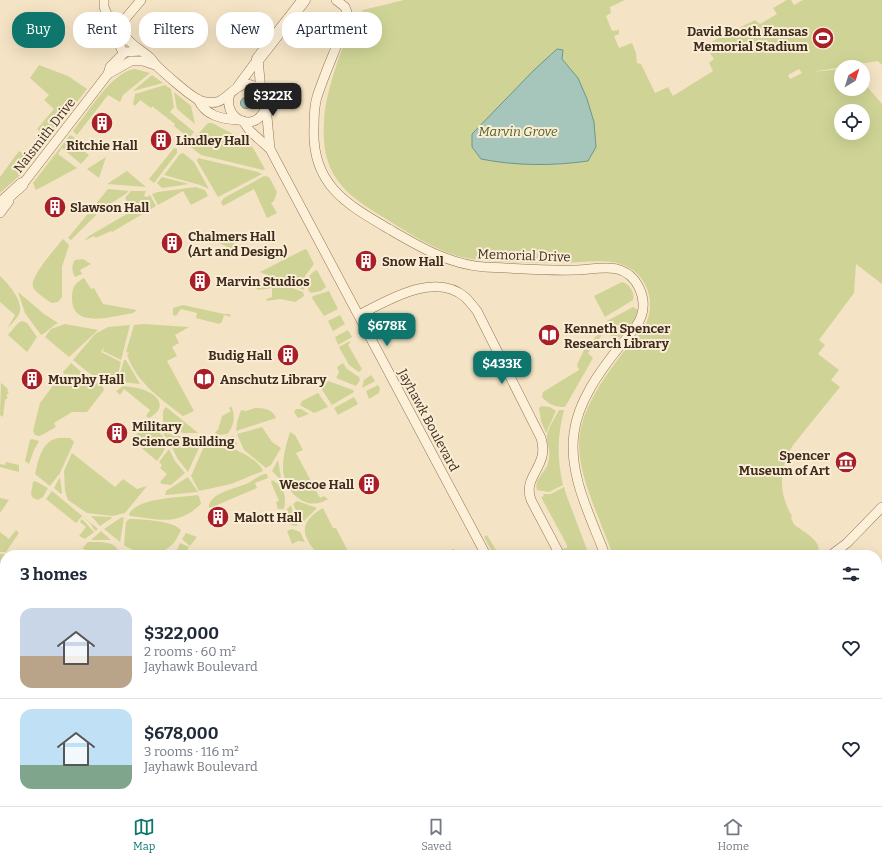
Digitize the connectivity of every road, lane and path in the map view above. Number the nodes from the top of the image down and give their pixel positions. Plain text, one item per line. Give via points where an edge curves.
1 (104, 0) edge
2 (141, 0) edge
3 (304, 0) edge
4 (336, 0) edge
5 (106, 12) edge
6 (131, 13) edge
7 (131, 42) edge
8 (121, 48) edge
9 (140, 51) junction
10 (123, 53) junction
11 (258, 59) junction
12 (155, 64) junction
13 (108, 74) junction
14 (238, 86) junction
15 (261, 91) junction
16 (230, 94) junction
17 (198, 100) junction
18 (266, 106) junction
19 (241, 121) junction
20 (270, 149) junction
21 (22, 184) junction
22 (0, 204) edge
23 (0, 213) edge
24 (359, 315) junction
25 (882, 507) edge
26 (483, 550) edge
27 (557, 550) edge
28 (603, 550) edge
29 (838, 550) edge

1 - 5 street
2 - 6 street
3 - 11 street
4 - 28 street, Memorial Drive via 345,7 348,15 316,99 313,134 320,168 339,197 354,210 418,247 470,266 576,270 609,268 624,272 638,286 643,305 639,322 610,359 592,388 580,410 574,432 573,455 578,482
7 - 9 street
8 - 10 street
9 - 10 street via 129,50
9 - 12 street via 148,55
10 - 13 street, Naismith Drive via 110,67
11 - 14 street
11 - 15 street
12 - 13 street, Naismith Drive via 143,61 129,62
12 - 17 street
13 - 21 street, Naismith Drive
14 - 15 street via 248,84
14 - 16 street
15 - 18 street
16 - 17 street via 216,102
16 - 19 street via 228,106 234,116
17 - 19 street via 201,107 212,115
18 - 19 street via 256,120
18 - 20 street, Jayhawk Boulevard
19 - 20 street, Jayhawk Boulevard
20 - 24 street, Jayhawk Boulevard
21 - 22 street
21 - 23 street, Naismith Drive
24 - 26 street, Jayhawk Boulevard
24 - 27 street via 404,292 428,287 459,293 477,311 540,438 542,460 530,482 529,492
25 - 29 street

